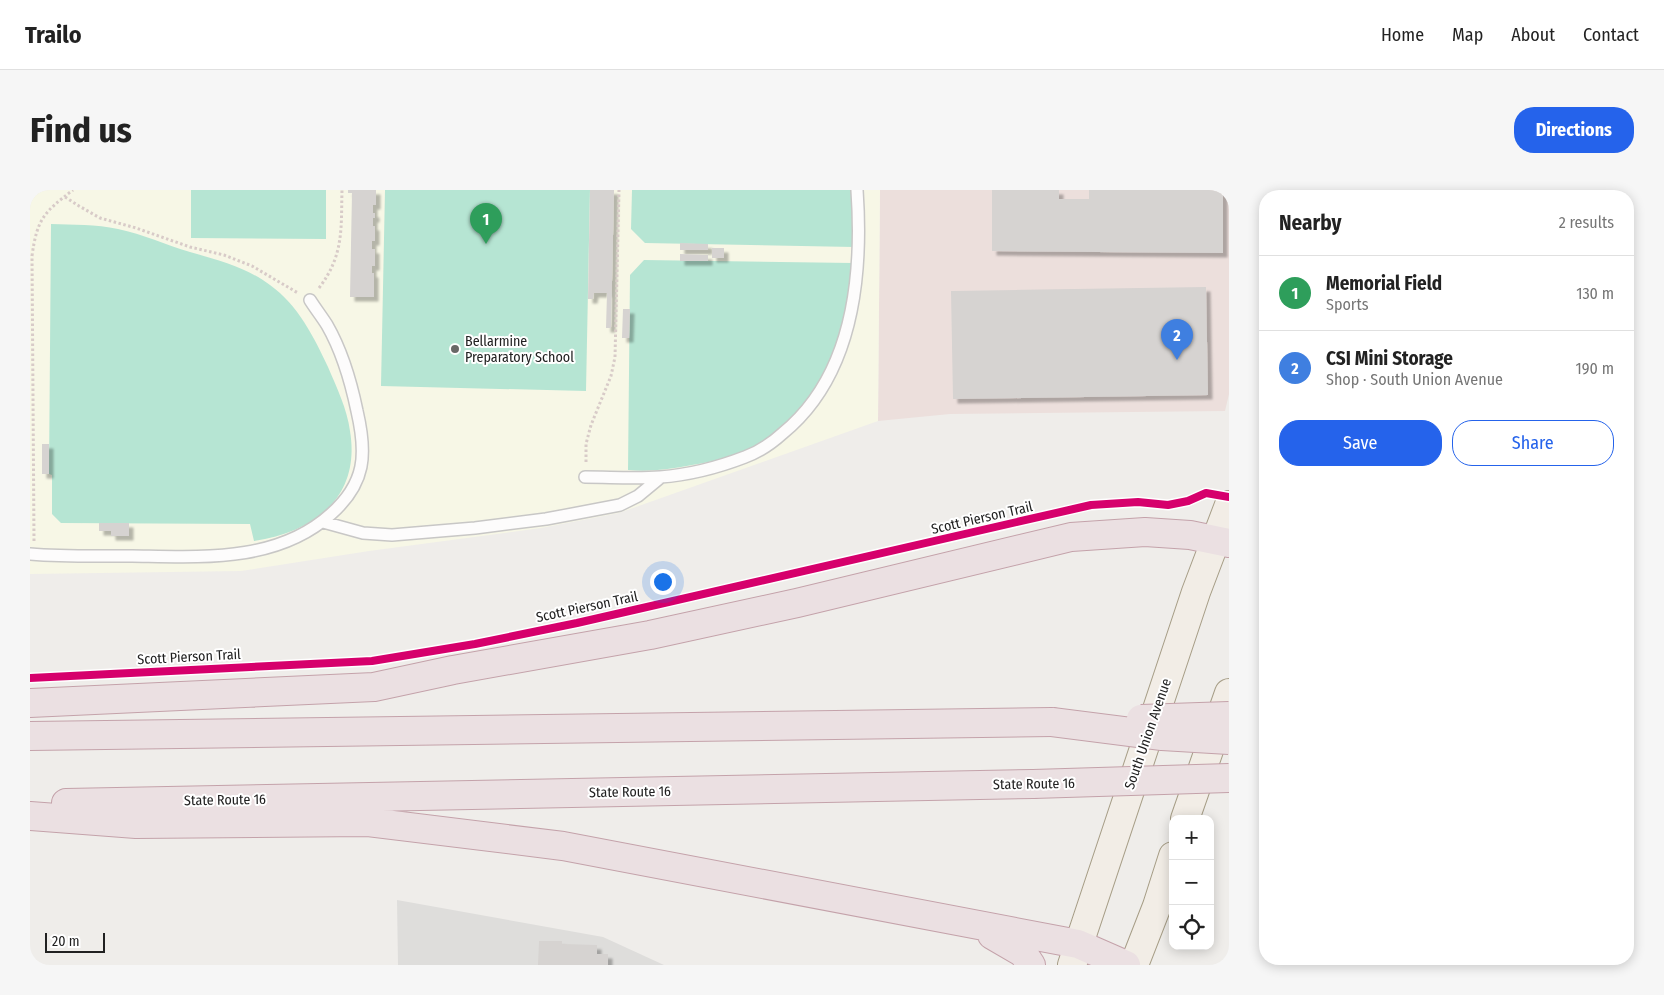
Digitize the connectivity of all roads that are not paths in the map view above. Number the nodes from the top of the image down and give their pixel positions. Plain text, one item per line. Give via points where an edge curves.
1 (857, 190) edge
2 (310, 300) road end
3 (585, 477) road end
4 (661, 477) junction
5 (1229, 505) edge
6 (323, 522) junction
7 (1222, 542) edge
8 (32, 554) edge
9 (1229, 692) edge
10 (30, 703) edge
11 (1229, 716) edge
12 (1052, 722) junction
13 (30, 736) edge
14 (1229, 740) edge
15 (1229, 778) edge
16 (30, 804) edge
17 (1187, 815) edge
18 (30, 816) edge
19 (1172, 860) edge
20 (976, 925) junction
21 (1075, 955) edge
22 (1031, 965) edge
23 (1126, 965) edge
24 (1134, 965) edge

1 - 4 lane via 858,255 851,319 826,383 810,407 768,445 746,457
2 - 6 lane via 327,326 344,365 355,400 364,449 353,490
3 - 4 lane
4 - 6 lane via 638,496 620,505 546,519 392,535 363,533
5 - 7 main road, South Union Avenue
6 - 8 lane via 296,539 234,555
7 - 10 highway via 1190,535 1145,532 1071,537 650,635 374,687
7 - 21 main road, South Union Avenue via 1193,601
9 - 17 main road
11 - 12 highway, bridge
12 - 13 highway
12 - 14 highway, bridge via 1162,736
15 - 16 highway, State Route 16, bridge
18 - 20 highway via 136,824 368,822 563,846
19 - 24 main road
20 - 21 highway
20 - 22 highway via 1023,953
21 - 23 highway

